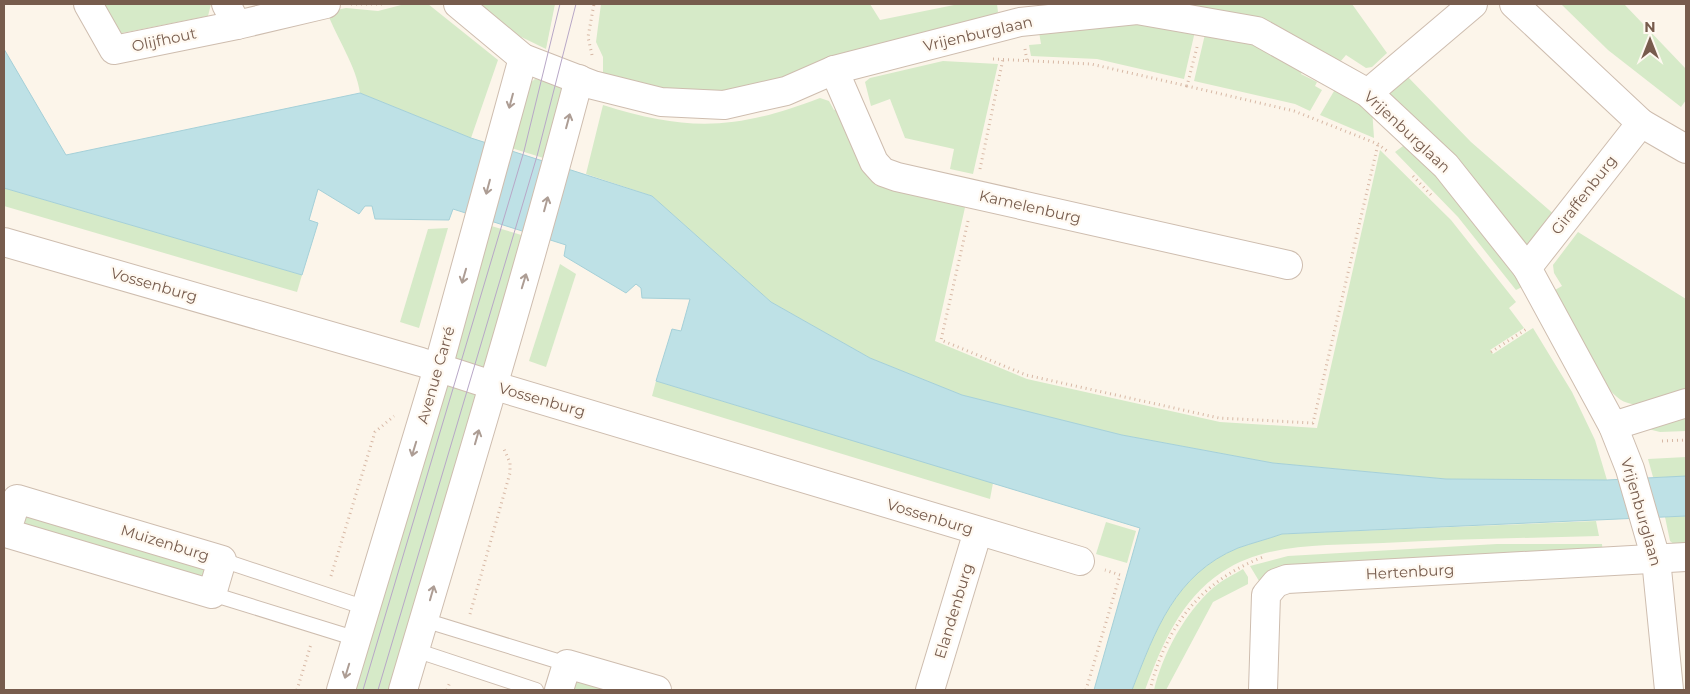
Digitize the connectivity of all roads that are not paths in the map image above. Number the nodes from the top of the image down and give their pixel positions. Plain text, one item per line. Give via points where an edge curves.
1 (88, 4) edge
2 (338, 4) edge
3 (458, 4) edge
4 (1473, 4) edge
5 (1514, 4) edge
6 (1018, 13) edge
7 (231, 14) edge
8 (523, 58) junction
9 (834, 70) junction
10 (586, 82) junction
11 (1368, 93) junction
12 (1641, 123) junction
13 (1686, 149) edge
14 (4, 242) edge
15 (1288, 265) dead end
16 (1527, 268) junction
17 (438, 368) junction
18 (492, 386) junction
19 (1686, 403) edge
20 (1613, 426) junction
21 (7, 518) edge
22 (978, 531) junction
23 (1686, 557) edge
24 (1656, 559) junction
25 (222, 560) junction
26 (1080, 561) dead end
27 (212, 594) junction
28 (366, 608) junction
29 (424, 620) junction
30 (357, 639) junction
31 (415, 650) junction
32 (567, 664) junction
33 (341, 690) edge
34 (404, 690) edge
35 (536, 690) edge
36 (559, 690) edge
37 (657, 690) edge
38 (930, 690) edge
39 (1263, 690) edge
40 (1669, 690) edge

1 - 7 street, Olijfhout via 114,50
2 - 7 street, Olijfhout
3 - 8 street, Vrijenburglaan
4 - 11 street
5 - 12 street
6 - 9 street, Vrijenburglaan
6 - 11 street, Vrijenburglaan via 1137,10 1257,31
8 - 10 street, Vrijenburglaan
8 -> 17 street, Avenue Carré
9 - 10 street, Vrijenburglaan via 786,91 724,106 661,102
9 - 15 street, Kamelenburg via 874,162 883,172
18 -> 10 street via 557,162
11 - 16 street, Vrijenburglaan via 1446,166
12 - 13 street
12 - 16 street, Giraffenburg
14 - 17 street, Vossenburg
16 - 20 street, Vrijenburglaan
17 - 18 street, Vossenburg
17 -> 28 street, Avenue Carré
18 - 22 street, Vossenburg
29 -> 18 street
19 - 20 street
20 - 24 street, Vrijenburglaan via 1630,469
21 - 25 street, Muizenburg via 17,499
21 - 27 street, Muizenburg via 6,533
22 - 26 street, Vossenburg
22 - 38 street, Elandenburg
23 - 24 street
24 - 39 street, Hertenburg via 1287,579 1276,583 1266,595
24 - 40 street, Vrijenburglaan
25 - 27 street, Muizenburg
25 - 28 lane
27 - 30 lane
28 - 30 street, Avenue Carré
29 - 31 street
29 - 32 lane
30 -> 33 street, Avenue Carré
31 - 34 street
31 - 35 lane
32 - 36 street
32 - 37 street

